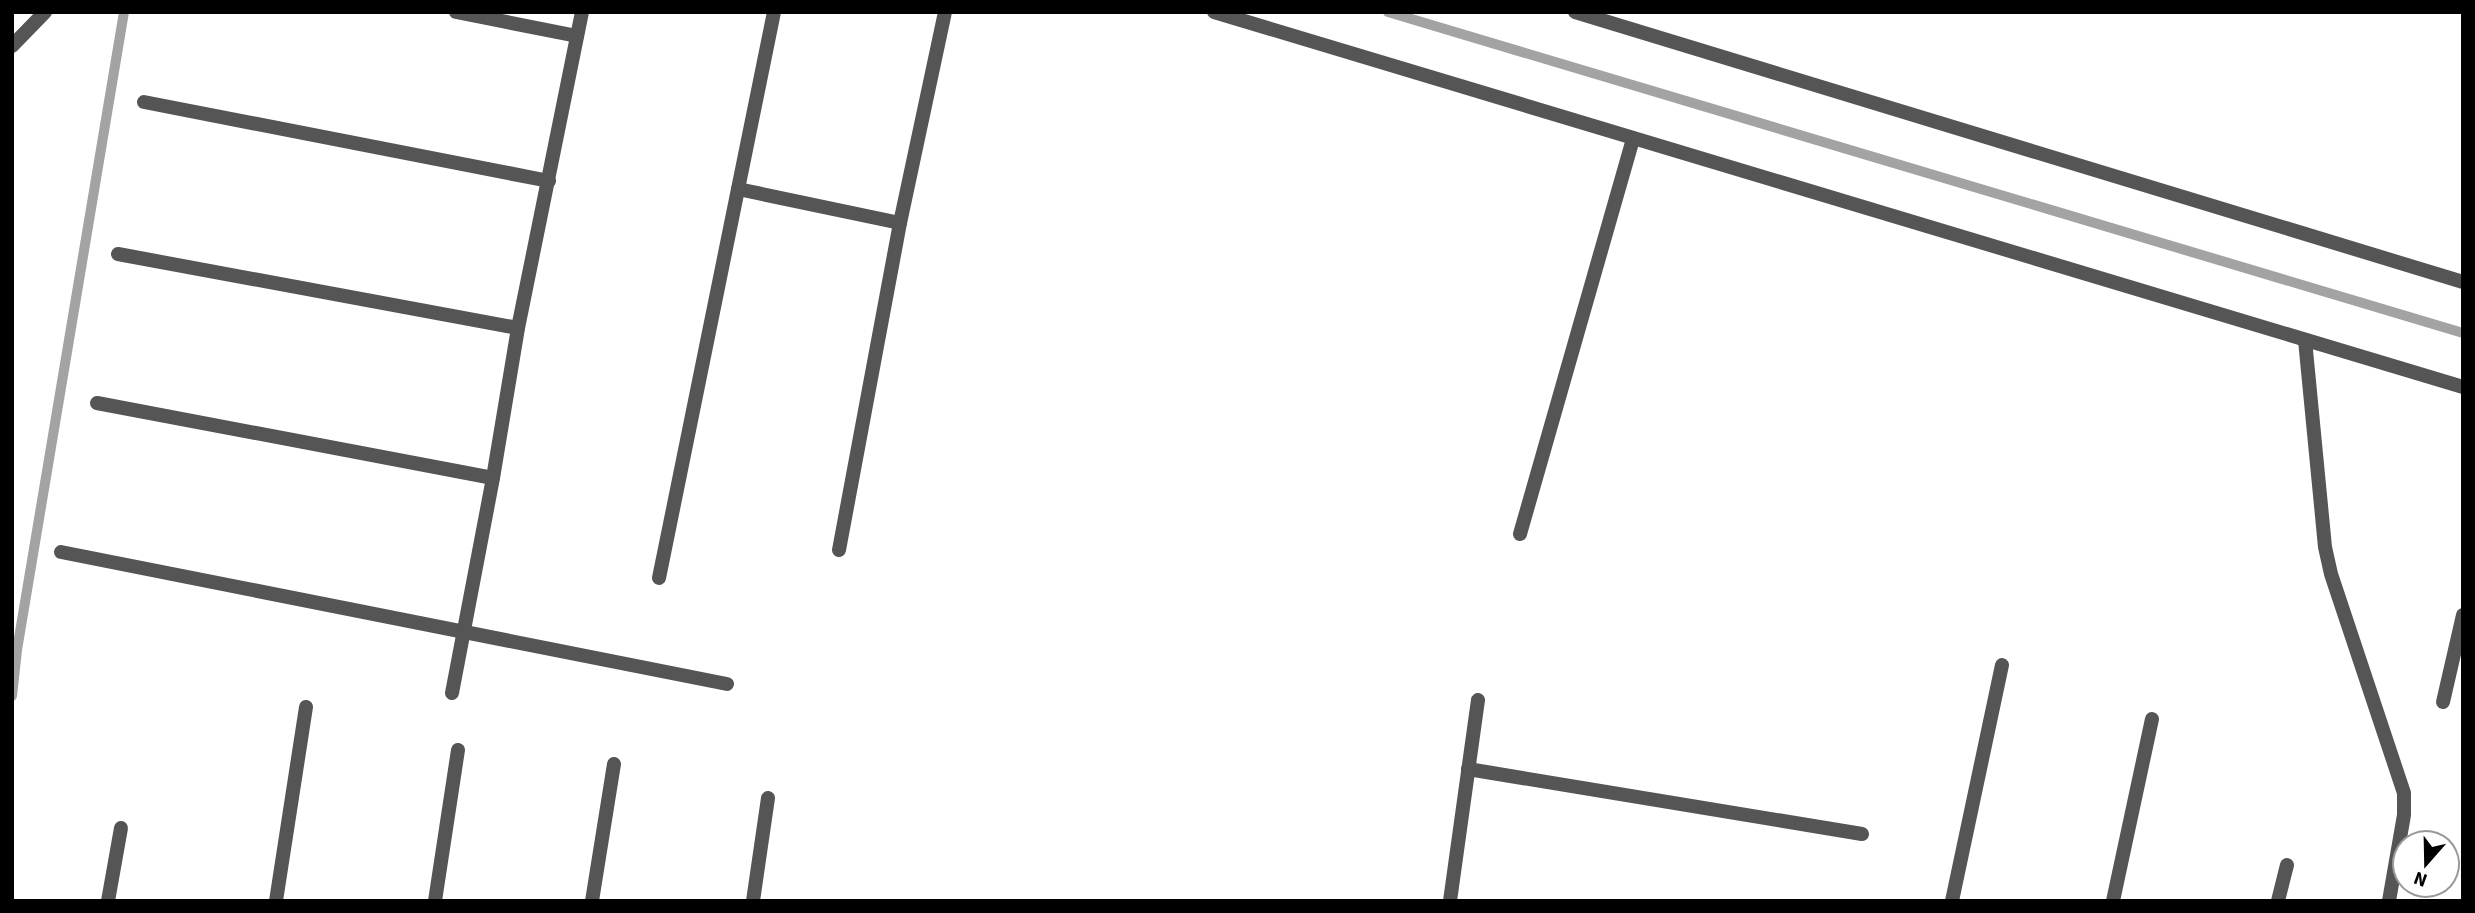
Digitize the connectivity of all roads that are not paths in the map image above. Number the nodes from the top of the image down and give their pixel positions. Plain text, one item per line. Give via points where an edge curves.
1 (45, 12) edge
2 (456, 12) edge
3 (582, 12) edge
4 (774, 12) edge
5 (945, 12) edge
6 (1214, 12) edge
7 (1575, 12) edge
8 (577, 36) junction
9 (12, 46) edge
10 (144, 102) dead end
11 (1633, 139) junction
12 (549, 181) junction
13 (738, 189) junction
14 (900, 223) junction
15 (118, 254) dead end
16 (2463, 282) edge
17 (518, 328) junction
18 (2305, 340) junction
19 (2463, 387) edge
20 (97, 403) dead end
21 (493, 478) junction
22 (1520, 534) dead end
23 (839, 550) dead end
24 (61, 552) dead end
25 (659, 579) dead end
26 (2463, 615) edge
27 (463, 631) junction
28 (2002, 665) dead end
29 (727, 684) dead end
30 (452, 693) dead end
31 (1478, 700) dead end
32 (2443, 702) dead end
33 (306, 707) dead end
34 (2152, 719) dead end
35 (458, 750) dead end
36 (614, 764) dead end
37 (1468, 769) junction
38 (768, 798) dead end
39 (121, 828) dead end
40 (1862, 834) dead end
41 (2287, 865) dead end
42 (108, 901) edge
43 (275, 901) edge
44 (435, 901) edge
45 (592, 901) edge
46 (753, 901) edge
47 (1450, 901) edge
48 (1952, 901) edge
49 (2113, 901) edge
50 (2278, 901) edge
51 (2389, 901) edge

1 - 9 street
2 - 8 street
3 - 8 street
4 - 13 street
5 - 14 street
6 - 11 street
7 - 16 street
8 - 12 street
10 - 12 street
11 - 18 street
11 - 22 street
12 - 17 street
13 - 14 street
13 - 25 street
14 - 23 street
15 - 17 street
17 - 21 street
18 - 19 street
18 - 51 street via 2325,547 2404,793
20 - 21 street
21 - 27 street
24 - 27 street
26 - 32 street
27 - 29 street
27 - 30 street
28 - 48 street
31 - 37 street
33 - 43 street
34 - 49 street
35 - 44 street
36 - 45 street
37 - 40 street
37 - 47 street
38 - 46 street
39 - 42 street
41 - 50 street

